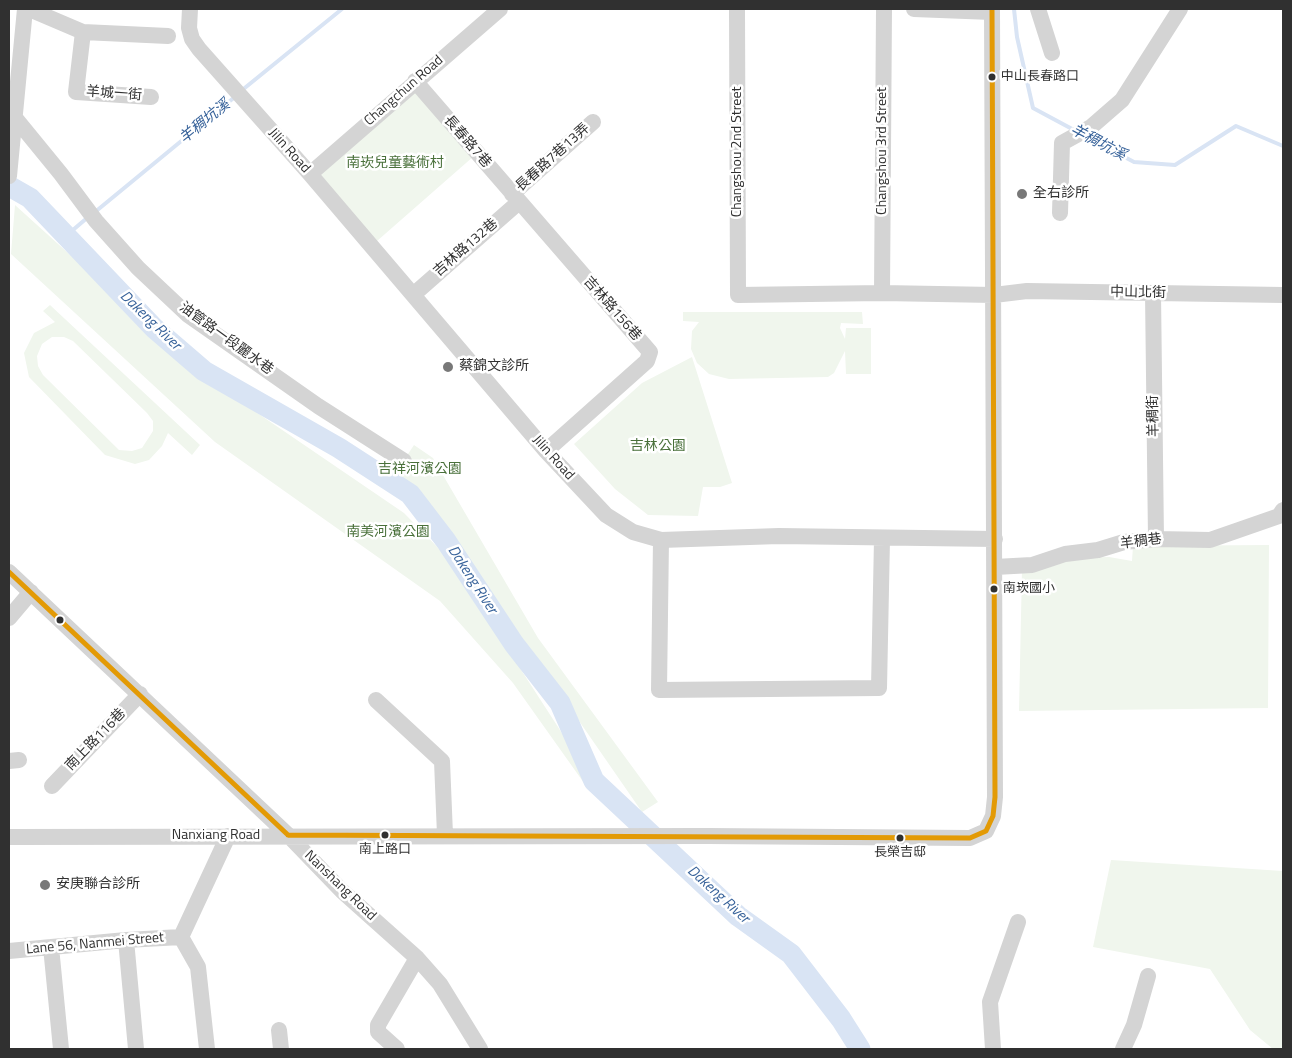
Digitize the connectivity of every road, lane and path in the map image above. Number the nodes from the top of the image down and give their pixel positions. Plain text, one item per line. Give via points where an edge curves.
1 (25, 9) edge
2 (29, 9) edge
3 (190, 9) edge
4 (500, 9) edge
5 (738, 9) edge
6 (884, 9) edge
7 (914, 9) edge
8 (1038, 9) edge
9 (1180, 9) edge
10 (992, 11) edge
11 (83, 32) junction
12 (168, 36) dead end
13 (1052, 53) dead end
14 (415, 81) junction
15 (151, 97) dead end
16 (593, 122) dead end
17 (15, 124) junction
18 (310, 174) junction
19 (9, 176) edge
20 (515, 198) junction
21 (1060, 213) dead end
22 (882, 293) junction
23 (1153, 293) junction
24 (413, 295) junction
25 (738, 295) joint
26 (994, 295) junction
27 (1283, 295) edge
28 (546, 451) junction
29 (404, 461) dead end
30 (1283, 510) edge
31 (882, 539) junction
32 (995, 539) junction
33 (1156, 539) junction
34 (661, 540) junction
35 (995, 567) junction
36 (9, 572) edge
37 (32, 592) junction
38 (9, 618) edge
39 (140, 694) junction
40 (376, 700) dead end
41 (52, 786) dead end
42 (288, 835) junction
43 (445, 835) junction
44 (228, 836) junction
45 (9, 837) edge
46 (1018, 922) dead end
47 (181, 937) junction
48 (126, 940) junction
49 (51, 947) junction
50 (9, 951) edge
51 (417, 958) junction
52 (1148, 976) dead end
53 (279, 1030) dead end
54 (61, 1049) edge
55 (136, 1049) edge
56 (207, 1049) edge
57 (281, 1049) edge
58 (397, 1049) edge
59 (480, 1049) edge
60 (993, 1049) edge
61 (1123, 1049) edge

1 - 17 street
2 - 11 street
3 - 18 street, Jilin Road via 192,39
4 - 14 street, Changchun Road
5 - 25 street, Changshou 2nd Street
6 - 22 street, Changshou 3rd Street
7 - 10 street
8 - 13 street
9 - 21 street via 1122,100 1091,127 1062,143
10 - 26 street
11 - 12 street
11 - 15 street, 羊城一街 via 76,92
14 - 18 street, Changchun Road
14 - 20 street, 長春路7巷
16 - 20 street, 長春路7巷13弄
17 - 19 street
17 - 29 street, 油管路一段麗水巷 via 62,174 96,222 188,315 318,406
18 - 24 street, Jilin Road
20 - 24 street, 吉林路132巷
20 - 28 street, 吉林路156巷 via 650,352 647,361
22 - 25 street, 中山北街
22 - 26 street, 中山北街
23 - 26 street, 中山北街 via 1027,291
23 - 27 street, 中山北街
23 - 33 street, 羊稠街
24 - 28 street, Jilin Road
26 - 32 street
28 - 34 street, Jilin Road via 606,515 633,532
30 - 33 street, 羊稠巷 via 1278,516 1210,540
31 - 32 street, Jilin Road
31 - 34 street, Jilin Road via 779,536
31 - 34 street via 879,688 659,690
32 - 35 street
33 - 35 street, 羊稠巷 via 1065,554 1032,565
35 - 43 street, Nanxiang Road via 995,797 993,816 986,832 970,838
36 - 37 street, Nanshang Road
37 - 38 street
37 - 39 street, Nanshang Road
39 - 41 street, 南上路116巷
39 - 42 street, Nanshang Road
40 - 43 street via 442,761
42 - 43 street, Nanxiang Road
42 - 44 street, Nanxiang Road
42 - 51 street, Nanshang Road via 342,891
44 - 45 street, Nanxiang Road
44 - 47 street
46 - 60 street via 990,1002
47 - 48 street, Lane 56, Nanmei Street
47 - 56 street via 198,967
48 - 49 street, Lane 56, Nanmei Street
48 - 55 street
49 - 50 street, Lane 56, Nanmei Street
49 - 54 street
51 - 58 street via 378,1025 378,1032
51 - 59 street, Nanshang Road via 440,984
52 - 61 street via 1134,1025
53 - 57 street

